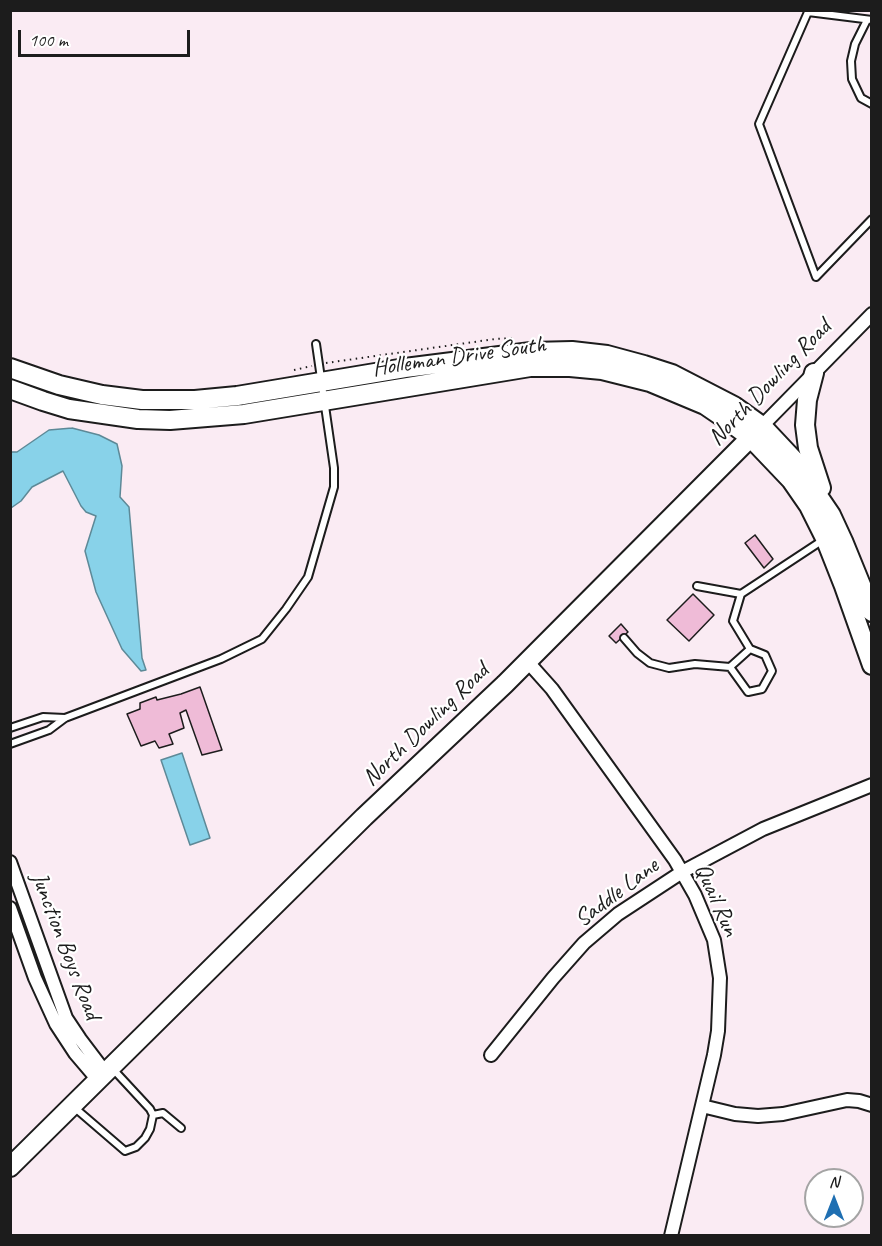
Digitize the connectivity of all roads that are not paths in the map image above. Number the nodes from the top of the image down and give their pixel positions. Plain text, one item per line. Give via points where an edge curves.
1 (869, 20) edge
2 (872, 104) edge
3 (872, 219) edge
4 (872, 314) edge
5 (316, 344) dead end
6 (11, 369) edge
7 (814, 373) junction
8 (10, 389) edge
9 (324, 391) junction
10 (757, 432) junction
11 (831, 515) junction
12 (825, 538) junction
13 (697, 586) dead end
14 (741, 594) junction
15 (872, 612) edge
16 (624, 638) dead end
17 (750, 650) junction
18 (527, 661) junction
19 (872, 665) edge
20 (730, 667) junction
21 (65, 718) junction
22 (13, 727) edge
23 (22, 740) junction
24 (10, 744) edge
25 (872, 785) edge
26 (10, 861) edge
27 (682, 872) junction
28 (10, 908) edge
29 (491, 1055) dead end
30 (105, 1073) junction
31 (872, 1105) edge
32 (72, 1106) junction
33 (702, 1106) junction
34 (153, 1115) junction
35 (181, 1128) dead end
36 (10, 1167) edge
37 (671, 1236) edge

1 - 2 lane via 851,61 852,79 861,98
1 - 3 lane via 808,12 759,124 816,277
4 - 7 street, North Dowling Road
5 - 9 lane
6 - 9 street, Holleman Drive South via 59,385 141,400
7 - 10 street, North Dowling Road
7 - 11 street via 807,400 806,434
8 - 9 street, Holleman Drive South via 69,409 170,420 244,414
9 - 10 street, Holleman Drive South via 405,368 531,352 572,351 672,374 734,406
9 - 21 lane via 334,487 308,577 262,639 221,659
10 - 11 street, Holleman Drive South via 793,459
10 - 12 street, Holleman Drive South via 809,507
10 - 18 street, North Dowling Road
11 - 15 street, Holleman Drive South
12 - 14 lane
12 - 19 street, Holleman Drive South
13 - 14 lane
14 - 17 lane via 733,621
16 - 20 lane via 637,653 660,666
17 - 20 lane
17 - 20 lane via 765,655 772,672 762,688 748,692
18 - 27 street, Quail Run via 552,689
18 - 30 street, North Dowling Road
21 - 22 lane via 43,717
21 - 23 lane via 49,730
22 - 23 lane
23 - 24 lane
25 - 27 street, Saddle Lane via 763,829
26 - 30 street, Junction Boys Road via 66,1018
27 - 29 street, Saddle Lane via 618,914 584,943
27 - 33 street, Quail Run via 714,940 720,978 718,1031
28 - 30 street, Junction Boys Road via 56,1024 75,1053
30 - 32 street, North Dowling Road
30 - 34 lane via 144,1101
31 - 33 street via 847,1100 758,1116
32 - 34 lane via 125,1152 145,1138
32 - 36 street, North Dowling Road
33 - 37 street, Quail Run
34 - 35 lane via 163,1113

